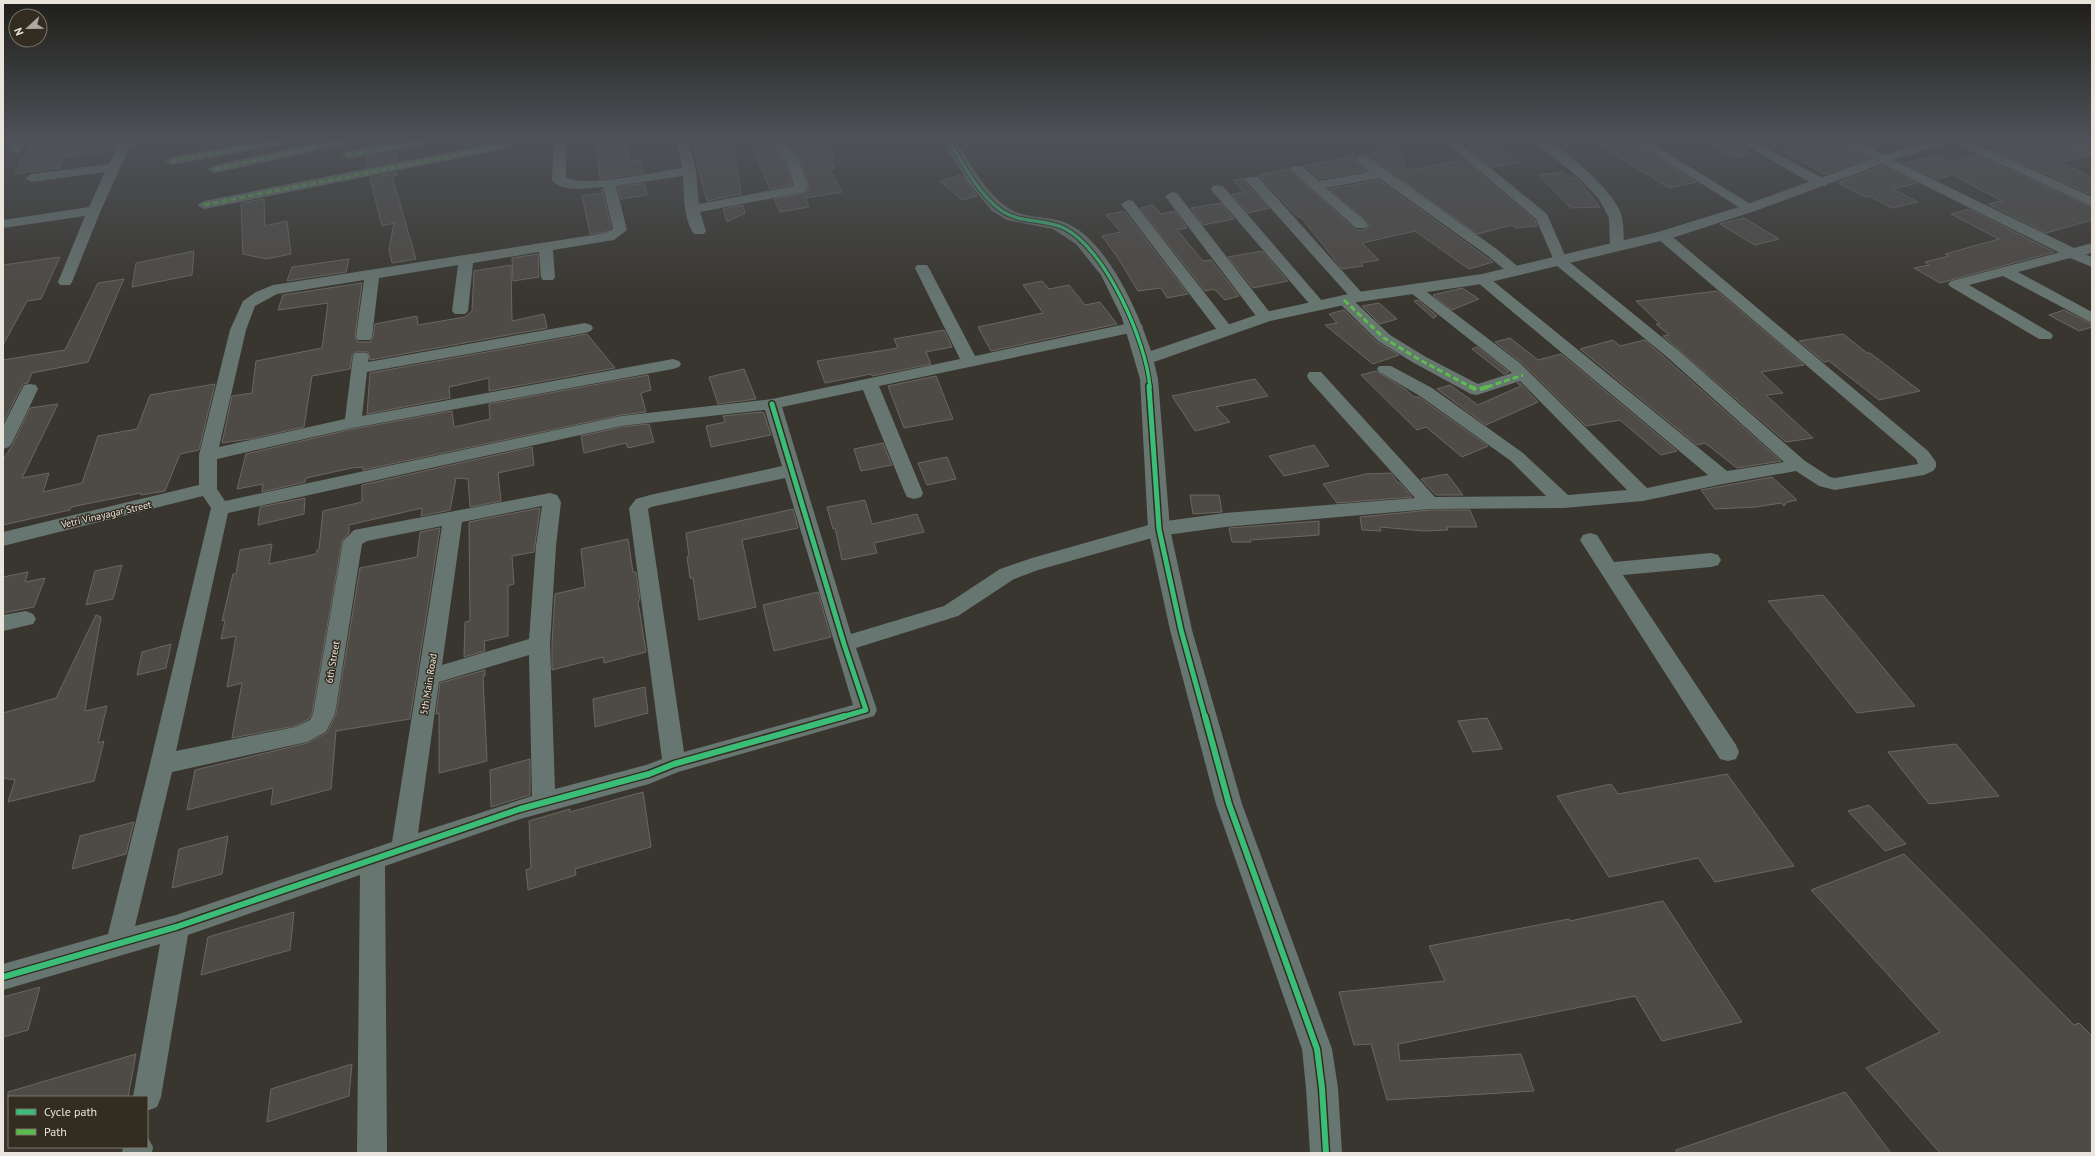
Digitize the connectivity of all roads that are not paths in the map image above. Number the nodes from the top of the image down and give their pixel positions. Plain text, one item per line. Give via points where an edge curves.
1 (102, 193) edge
2 (278, 193) edge
3 (611, 193) edge
4 (692, 193) edge
5 (783, 193) edge
6 (985, 193) edge
7 (1221, 193) edge
8 (1264, 193) edge
9 (1324, 193) edge
10 (1407, 193) edge
11 (1513, 193) edge
12 (1603, 193) edge
13 (1725, 193) edge
14 (1792, 193) edge
15 (1951, 193) edge
16 (2072, 193) edge
17 (1172, 196) dead end
18 (2092, 202) edge
19 (1128, 204) dead end
20 (204, 205) dead end
21 (1750, 208) junction
22 (693, 209) junction
23 (94, 210) junction
24 (3, 224) edge
25 (1361, 225) dead end
26 (699, 231) dead end
27 (1663, 236) junction
28 (546, 246) junction
29 (1617, 246) junction
30 (2092, 248) edge
31 (2072, 253) junction
32 (466, 259) junction
33 (1561, 262) junction
34 (2092, 263) edge
35 (922, 268) dead end
36 (2005, 270) junction
37 (1516, 272) junction
38 (372, 274) junction
39 (548, 277) dead end
40 (1482, 279) junction
41 (65, 282) dead end
42 (1414, 290) junction
43 (1351, 299) junction
44 (1318, 305) junction
45 (460, 311) dead end
46 (1265, 317) junction
47 (2092, 318) edge
48 (1135, 327) junction
49 (585, 328) dead end
50 (1226, 331) junction
51 (2045, 336) dead end
52 (364, 337) dead end
53 (1145, 359) junction
54 (970, 362) junction
55 (673, 364) dead end
56 (1385, 369) dead end
57 (1523, 375) junction
58 (1315, 376) dead end
59 (869, 383) junction
60 (30, 389) dead end
61 (772, 404) junction
62 (352, 423) junction
63 (3, 443) edge
64 (208, 455) junction
65 (1799, 465) junction
66 (792, 470) junction
67 (1723, 478) junction
68 (208, 489) junction
69 (914, 493) dead end
70 (1643, 495) junction
71 (1564, 502) junction
72 (1430, 503) junction
73 (220, 508) junction
74 (453, 517) junction
75 (1159, 529) junction
76 (3, 539) edge
77 (1590, 540) dead end
78 (1711, 560) dead end
79 (1611, 569) junction
80 (26, 619) dead end
81 (3, 623) edge
82 (539, 644) junction
83 (844, 644) junction
84 (429, 677) junction
85 (1728, 752) dead end
86 (162, 764) junction
87 (674, 764) junction
88 (544, 802) junction
89 (403, 850) junction
90 (373, 861) junction
91 (176, 927) junction
92 (118, 945) junction
93 (3, 977) edge
94 (147, 1096) edge
95 (372, 1153) edge
96 (1326, 1153) edge

1 - 23 street
2 - 20 street
3 - 28 street via 620,230 609,237
4 - 22 street
5 - 22 street
6 - 48 street via 1004,213 1020,219 1065,228 1078,238 1106,271
7 - 44 street
8 - 43 street
9 - 25 street
10 - 37 street
11 - 33 street via 1542,217
12 - 29 street via 1616,217
13 - 21 street
14 - 21 street
15 - 31 street
16 - 18 street
17 - 46 street
19 - 50 street
21 - 27 street
22 - 26 street
23 - 24 street
23 - 41 street
27 - 29 street
27 - 65 street via 1922,455 1927,467 1918,471 1835,484 1824,482
28 - 32 street
28 - 39 street
29 - 33 street
30 - 31 street
31 - 34 street
31 - 36 street
32 - 38 street
32 - 45 street
33 - 37 street
33 - 65 street via 1673,354
35 - 54 street
36 - 47 street
36 - 51 street via 1956,284
37 - 40 street
38 - 52 street
38 - 64 street via 273,290 261,294 248,304 238,330
40 - 42 street
40 - 67 street
42 - 43 street
42 - 57 street
43 - 44 street
43 - 57 street via 1384,338 1477,390
44 - 46 street
46 - 50 street
48 - 53 street
48 - 54 street
49 - 62 street via 360,362
50 - 53 street
53 - 75 street via 1149,379
54 - 59 street
55 - 62 street
56 - 71 street via 1426,392 1517,457
57 - 70 street
58 - 72 street
59 - 61 street
59 - 69 street
60 - 63 street
61 - 66 street
61 - 73 street via 621,421
62 - 64 street
64 - 68 street
65 - 67 street
66 - 83 street
66 - 87 street via 650,500 638,508
67 - 70 street
68 - 73 street
68 - 76 street, Vetri Vinayagar Street
70 - 71 street
71 - 72 street
72 - 75 street via 1225,520
73 - 86 street
74 - 82 street, 6th Street via 550,499 552,502
74 - 84 street, 5th Main Road
74 - 86 street, 6th Street via 361,535 353,541 324,714 318,726 299,735
75 - 83 street via 1032,564 1007,574 951,611
75 - 96 street via 1181,630 1228,804 1317,1048
77 - 79 street
78 - 79 street
79 - 85 street
80 - 81 street
82 - 84 street
82 - 88 street
83 - 87 street via 866,710
84 - 89 street, 5th Main Road
86 - 92 street
87 - 88 street via 649,774
88 - 89 street
89 - 90 street
90 - 91 street
90 - 95 street
91 - 92 street
91 - 94 street
92 - 93 street

